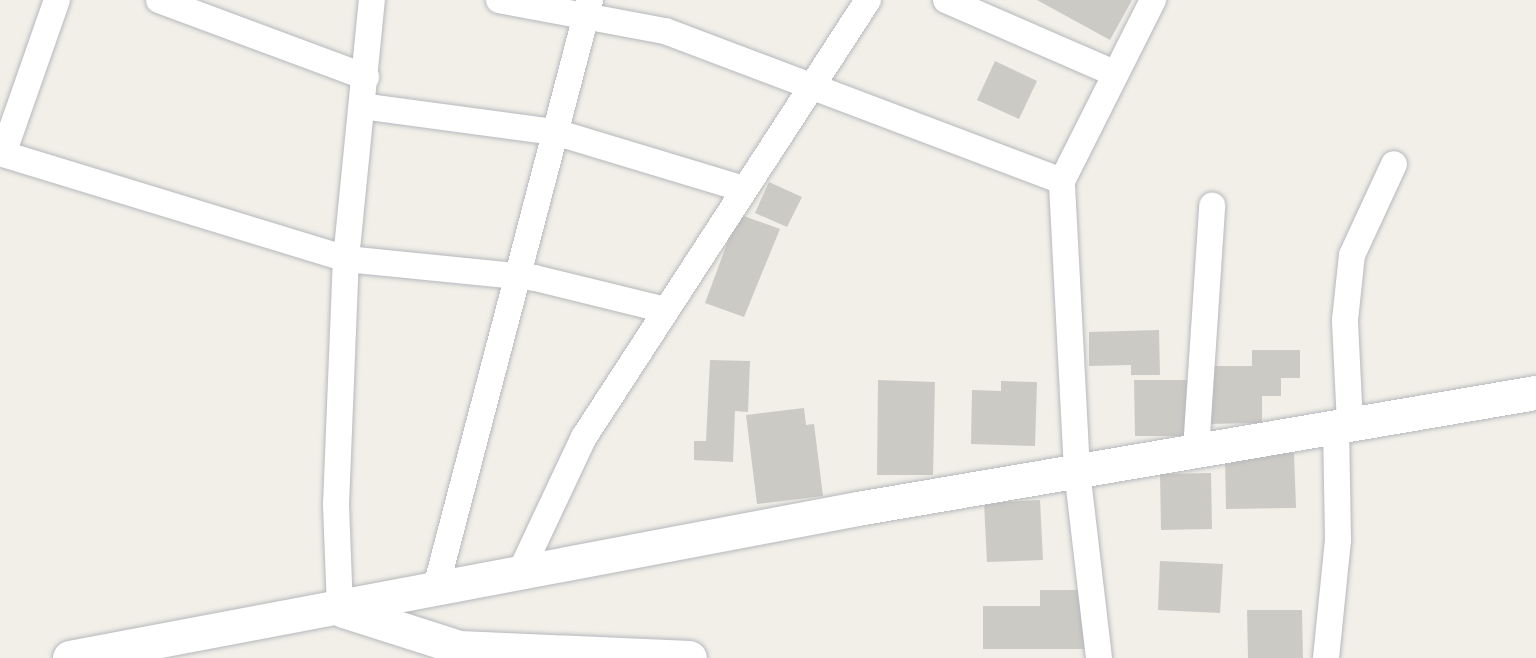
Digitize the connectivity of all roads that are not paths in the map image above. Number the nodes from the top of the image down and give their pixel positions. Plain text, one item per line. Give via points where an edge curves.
1 (57, 0) edge
2 (159, 0) edge
3 (372, 0) edge
4 (499, 0) edge
5 (868, 0) edge
6 (946, 0) edge
7 (1153, 0) edge
8 (588, 7) edge
9 (1114, 73) junction
10 (366, 77) junction
11 (813, 84) junction
12 (362, 106) junction
13 (555, 132) junction
14 (2, 154) edge
15 (1394, 164) dead end
16 (1062, 181) junction
17 (744, 189) junction
18 (1212, 206) dead end
19 (346, 259) junction
20 (517, 278) junction
21 (665, 310) junction
22 (1536, 393) edge
23 (1343, 425) junction
24 (1196, 450) junction
25 (1077, 471) junction
26 (519, 575) junction
27 (435, 591) junction
28 (340, 609) junction
29 (72, 658) edge
30 (690, 658) edge
31 (1099, 658) edge
32 (1326, 658) edge

1 - 14 street
2 - 10 street
3 - 10 street
4 - 8 street
5 - 11 street
6 - 9 street
7 - 9 street
8 - 11 street
8 - 13 street
9 - 16 street
10 - 12 street
11 - 16 street
11 - 17 street
12 - 13 street
12 - 19 street
13 - 17 street
13 - 20 street
14 - 19 street
15 - 23 street via 1352,255
16 - 25 street
17 - 21 street
18 - 24 street
19 - 20 street
19 - 28 street via 336,505
20 - 21 street
20 - 27 street
21 - 26 street via 584,437
22 - 23 street
23 - 24 street
23 - 32 street
24 - 25 street
25 - 26 street
25 - 31 street
26 - 27 street
27 - 28 street
28 - 29 street
28 - 30 street via 460,648

